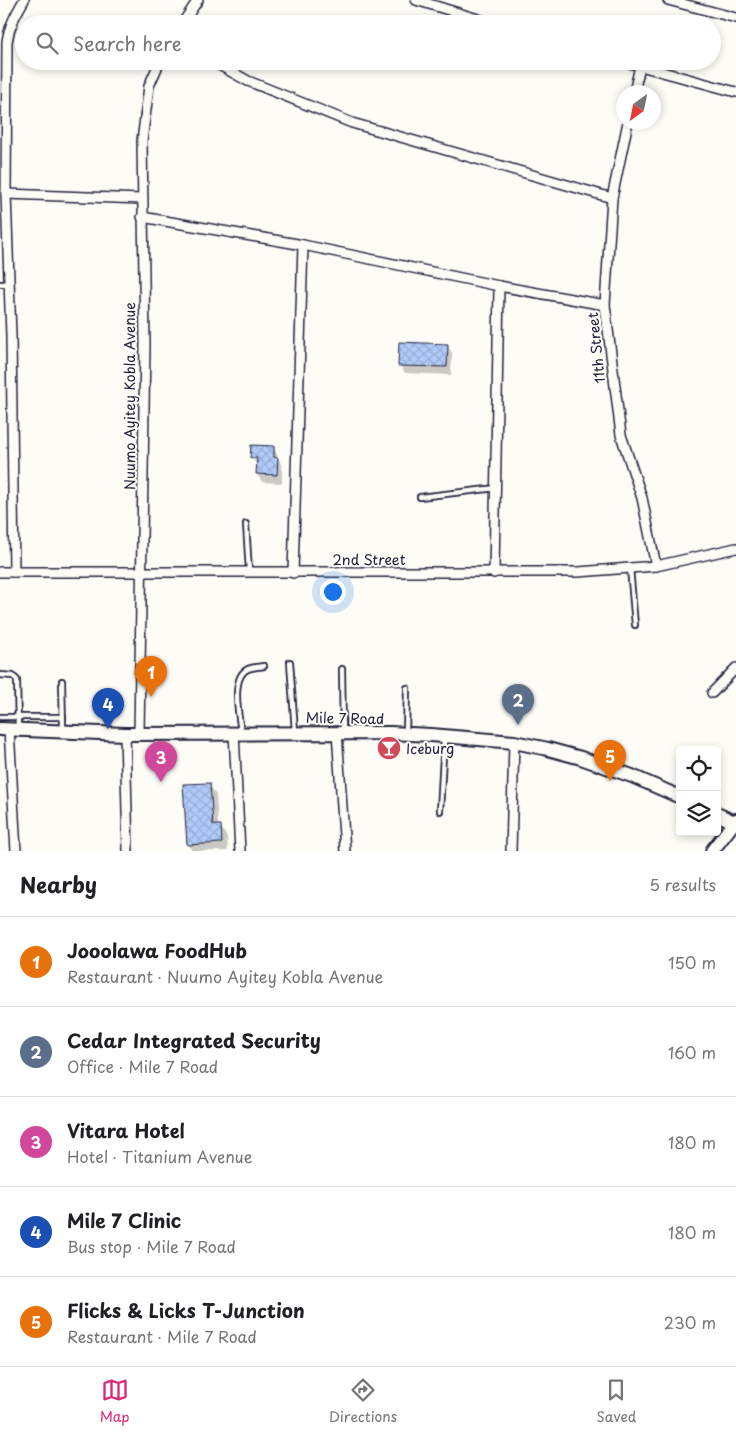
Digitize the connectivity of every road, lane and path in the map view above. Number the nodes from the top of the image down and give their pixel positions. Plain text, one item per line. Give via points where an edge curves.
1 (24, 0) edge
2 (198, 0) edge
3 (416, 0) edge
4 (668, 0) edge
5 (437, 3) edge
6 (15, 15) edge
7 (15, 15) edge
8 (188, 15) edge
9 (470, 15) edge
10 (736, 18) edge
11 (156, 70) edge
12 (228, 70) edge
13 (639, 70) edge
14 (655, 70) edge
15 (636, 85) edge
16 (736, 92) edge
17 (626, 130) edge
18 (4, 188) edge
19 (612, 198) junction
20 (142, 199) junction
21 (142, 217) junction
22 (303, 245) junction
23 (5, 284) edge
24 (500, 286) junction
25 (605, 305) junction
26 (496, 488) junction
27 (420, 497) dead end
28 (246, 524) dead end
29 (736, 548) edge
30 (656, 566) junction
31 (630, 568) junction
32 (0, 572) edge
33 (14, 572) junction
34 (141, 573) junction
35 (249, 573) junction
36 (293, 573) junction
37 (494, 573) junction
38 (635, 625) dead end
39 (290, 662) dead end
40 (264, 666) dead end
41 (736, 668) edge
42 (342, 669) dead end
43 (0, 675) edge
44 (62, 681) dead end
45 (407, 688) dead end
46 (712, 693) dead end
47 (0, 717) edge
48 (36, 717) junction
49 (63, 717) junction
50 (11, 726) edge
51 (36, 730) junction
52 (63, 732) junction
53 (295, 732) junction
54 (340, 732) junction
55 (237, 733) junction
56 (125, 734) junction
57 (139, 734) junction
58 (406, 734) junction
59 (444, 736) junction
60 (514, 742) junction
61 (676, 795) edge
62 (440, 811) dead end
63 (721, 816) edge
64 (736, 822) edge
65 (16, 851) edge
66 (128, 851) edge
67 (240, 851) edge
68 (345, 851) edge
69 (511, 851) edge
70 (712, 851) edge

1 - 7 street
2 - 8 street
3 - 5 street
4 - 10 street
5 - 9 street
6 - 18 street via 7,42
11 - 20 street, Nuumo Ayitey Kobla Avenue via 149,86 142,141
12 - 19 street via 352,123
13 - 15 street
14 - 16 street
17 - 19 street, 11th Street
18 - 20 street
18 - 23 street
19 - 25 street, 11th Street
20 - 21 street, Nuumo Ayitey Kobla Avenue
21 - 22 street
21 - 34 street, Nuumo Ayitey Kobla Avenue
22 - 24 street
22 - 36 street
23 - 33 street
24 - 25 street
24 - 26 street
25 - 30 street, 11th Street via 621,435 642,498
26 - 27 lane
26 - 37 street
28 - 35 lane
29 - 30 street, 2nd Street
30 - 31 street, 2nd Street
31 - 37 street, 2nd Street
31 - 38 lane
32 - 33 street, 2nd Street
33 - 34 street, 2nd Street
34 - 35 street, 2nd Street
34 - 57 street, Nuumo Ayitey Kobla Avenue
35 - 36 street, 2nd Street
36 - 37 street, 2nd Street
39 - 53 lane
40 - 55 lane via 248,669 239,678
41 - 46 street
42 - 54 lane
43 - 50 lane via 10,675 16,680
44 - 49 lane
45 - 58 lane
47 - 50 lane
48 - 49 lane
48 - 50 lane
48 - 51 lane
49 - 52 lane
50 - 51 street, Mile 7 Road
50 - 65 street
51 - 52 street, Mile 7 Road
52 - 56 street, Mile 7 Road
53 - 54 street, Mile 7 Road
53 - 55 street, Mile 7 Road
54 - 58 street, Mile 7 Road
54 - 68 street
55 - 57 street, Mile 7 Road
55 - 67 street
56 - 57 street, Mile 7 Road
56 - 66 street
58 - 59 street, Mile 7 Road
59 - 60 street, Mile 7 Road
59 - 62 lane
60 - 61 street, Mile 7 Road via 581,758
60 - 69 street
63 - 64 street
64 - 70 street

